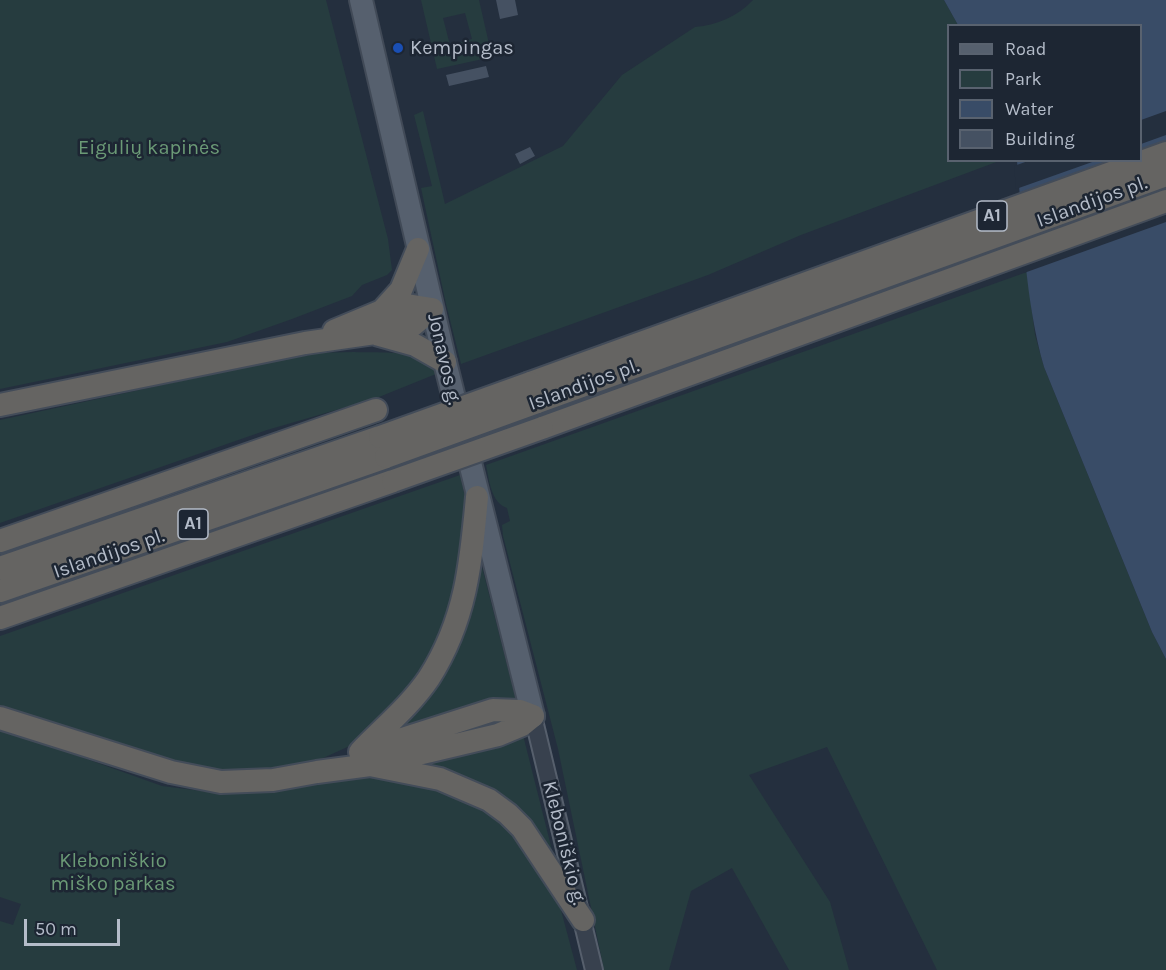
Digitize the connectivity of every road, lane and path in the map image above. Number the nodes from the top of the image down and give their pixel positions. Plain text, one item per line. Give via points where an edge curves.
1 (361, 0) edge
2 (1166, 153) edge
3 (1166, 175) edge
4 (1166, 201) edge
5 (418, 249) junction
6 (822, 288) junction
7 (432, 309) junction
8 (382, 311) junction
9 (374, 334) junction
10 (305, 343) junction
11 (445, 362) junction
12 (0, 405) edge
13 (376, 410) dead end
14 (383, 447) junction
15 (477, 497) junction
16 (7, 537) edge
17 (5, 562) edge
18 (0, 591) edge
19 (1, 618) edge
20 (533, 716) junction
21 (0, 718) edge
22 (365, 759) junction
23 (583, 920) junction
24 (594, 970) edge

1 - 5 main road, Jonavos g.
2 - 6 highway, Islandijos pl. / A1
3 - 6 highway, Islandijos pl. / A1
4 - 19 highway, bridge via 393,482
5 - 7 main road, Jonavos g.
5 - 8 highway via 401,290
6 - 14 highway, Islandijos pl. / A1, bridge
7 - 8 highway via 407,305
7 - 9 highway via 413,325
7 - 11 main road, Jonavos g.
8 - 10 highway
9 - 10 highway
9 - 11 highway via 415,345
10 - 12 highway
11 - 15 main road, Jonavos g.
13 - 16 highway
14 - 17 highway, Islandijos pl. / A1
14 - 18 highway, Islandijos pl. / A1
15 - 20 main road, Jonavos g.
15 - 22 highway via 471,566 462,608 448,641 429,678
20 - 22 highway via 520,711 493,710
20 - 23 street, Kleboniškio g.
21 - 22 highway via 171,772 221,782 273,780
22 - 23 highway via 440,779 489,800 508,814 522,828
23 - 24 street, Kleboniškio g.

